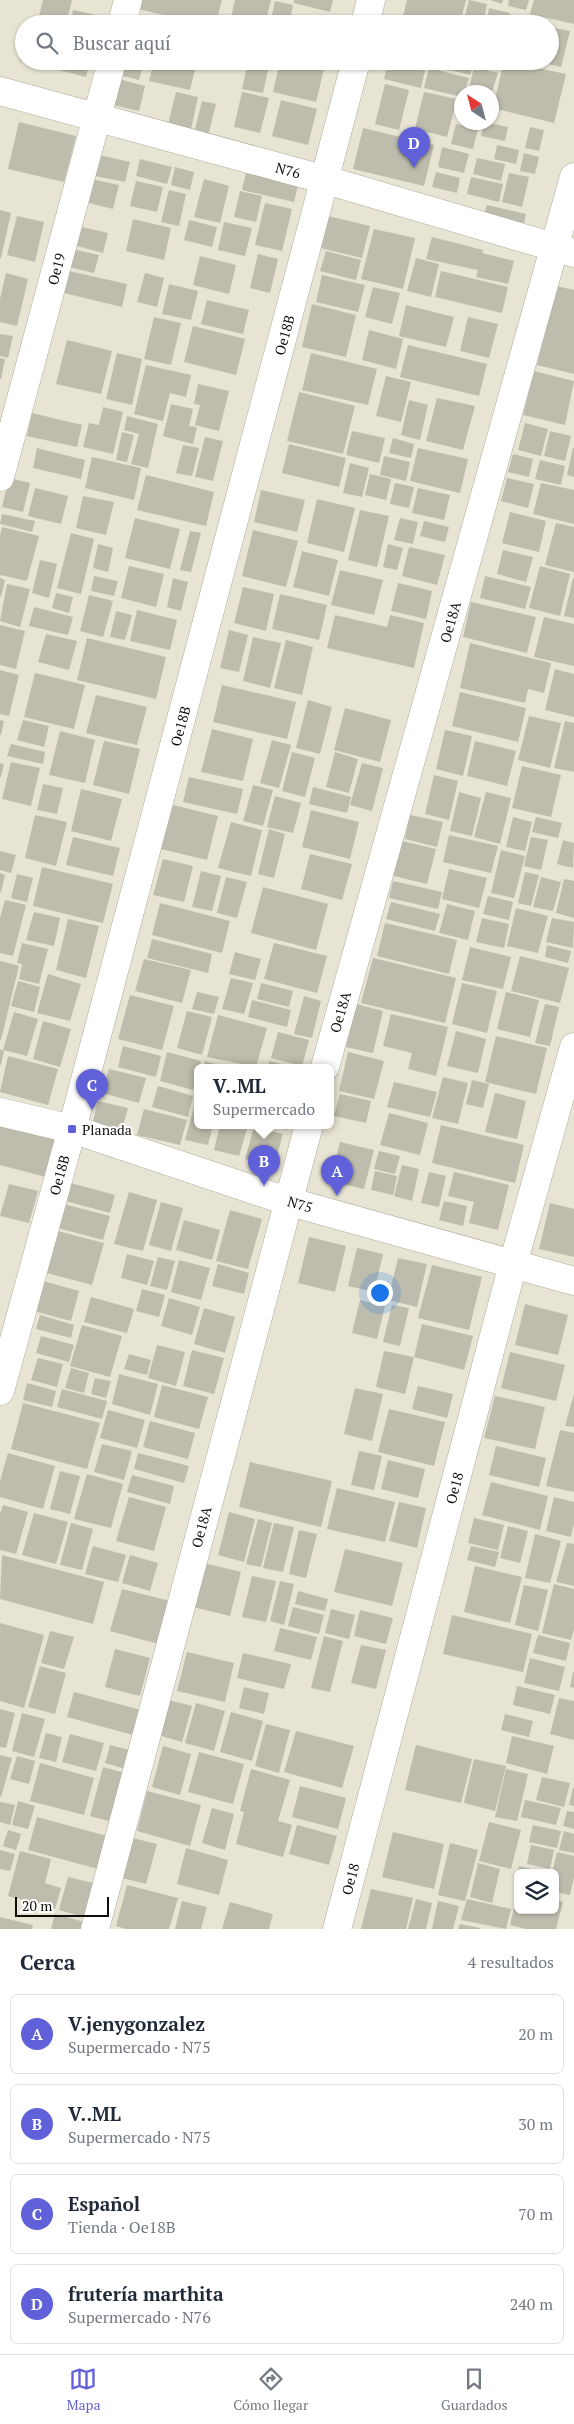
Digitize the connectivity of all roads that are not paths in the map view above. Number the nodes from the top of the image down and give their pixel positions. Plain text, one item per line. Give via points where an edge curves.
1 (128, 0) edge
2 (371, 0) edge
3 (124, 15) edge
4 (367, 15) edge
5 (110, 70) edge
6 (354, 70) edge
7 (0, 91) edge
8 (97, 117) junction
9 (574, 177) edge
10 (326, 180) junction
11 (565, 250) edge
12 (0, 477) edge
13 (574, 1047) edge
14 (326, 1064) edge
15 (0, 1112) edge
16 (72, 1129) junction
17 (308, 1129) edge
18 (287, 1201) junction
19 (513, 1264) junction
20 (574, 1281) edge
21 (0, 1390) edge
22 (95, 1929) edge
23 (337, 1929) edge

1 - 3 street
2 - 4 street
5 - 8 street, Oe19
6 - 10 street, Oe18B
7 - 8 street, N76
8 - 10 street, N76
8 - 12 street, Oe19
9 - 11 street, Oe18A
10 - 11 street, N76
10 - 16 street, Oe18B
11 - 14 street, Oe18A
13 - 19 street, Oe18
15 - 16 street, N75
16 - 18 street, N75
16 - 21 street, Oe18B
17 - 18 street, Oe18A
18 - 19 street, N75
18 - 22 street, Oe18A
19 - 20 street, N75
19 - 23 street, Oe18

